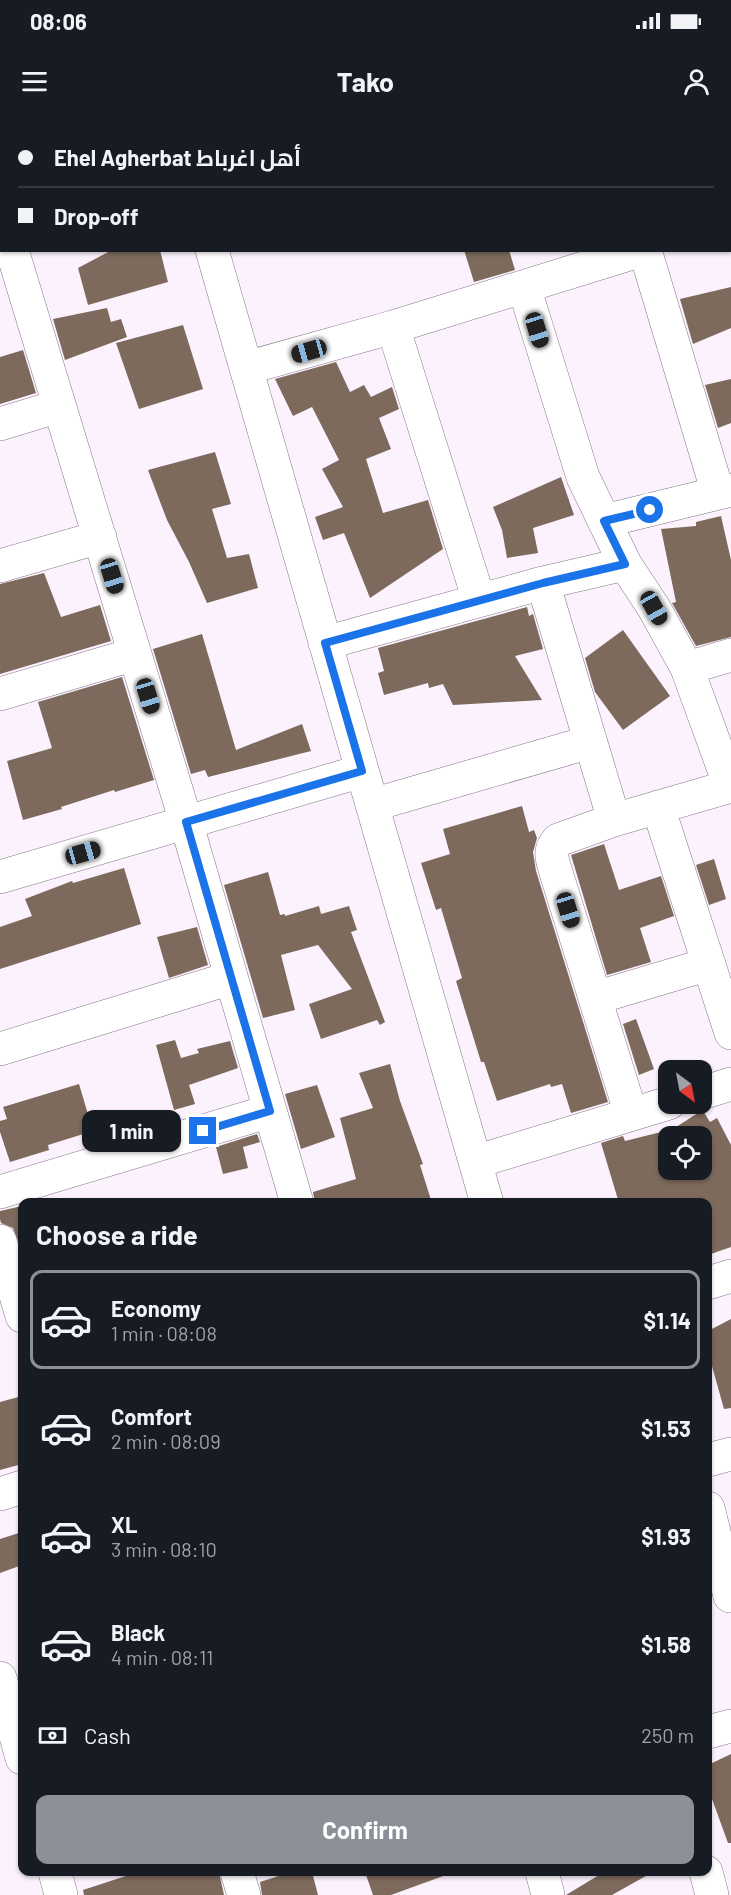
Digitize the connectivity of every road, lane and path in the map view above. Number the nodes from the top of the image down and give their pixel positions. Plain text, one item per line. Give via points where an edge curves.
1 (13, 252) edge
2 (213, 252) edge
3 (637, 252) edge
4 (644, 252) edge
5 (524, 287) junction
6 (393, 327) junction
7 (246, 368) junction
8 (59, 406) junction
9 (0, 424) edge
10 (724, 491) edge
11 (604, 521) junction
12 (100, 537) junction
13 (625, 564) junction
14 (0, 566) edge
15 (543, 583) junction
16 (480, 600) junction
17 (325, 643) junction
18 (135, 654) junction
19 (731, 656) edge
20 (687, 668) junction
21 (0, 694) edge
22 (590, 742) junction
23 (362, 771) junction
24 (731, 786) edge
25 (372, 804) junction
26 (658, 807) junction
27 (614, 820) junction
28 (186, 822) junction
29 (0, 877) edge
30 (709, 964) junction
31 (231, 978) junction
32 (595, 998) junction
33 (731, 1033) edge
34 (0, 1049) edge
35 (731, 1084) edge
36 (712, 1090) edge
37 (658, 1106) edge
38 (270, 1111) junction
39 (632, 1114) junction
40 (475, 1162) junction
41 (0, 1192) edge
42 (296, 1198) edge
43 (486, 1198) edge
44 (0, 1241) edge
45 (731, 1276) edge
46 (712, 1282) edge
47 (18, 1303) edge
48 (18, 1318) edge
49 (0, 1324) edge
50 (731, 1454) edge
51 (712, 1459) edge
52 (18, 1488) edge
53 (0, 1494) edge
54 (712, 1532) edge
55 (723, 1598) edge
56 (0, 1681) edge
57 (731, 1726) edge
58 (712, 1731) edge
59 (18, 1744) edge
60 (56, 1876) edge
61 (543, 1876) edge
62 (707, 1876) edge
63 (61, 1895) edge
64 (548, 1895) edge
65 (712, 1895) edge

1 - 8 street
2 - 7 street
3 - 5 street
4 - 10 street
5 - 6 street
5 - 11 street via 583,477
6 - 7 street
6 - 16 street
7 - 17 street
8 - 9 street
8 - 12 street
10 - 11 street
11 - 13 street
12 - 14 street
12 - 18 street
13 - 15 street
13 - 20 street
15 - 16 street
15 - 22 street
16 - 17 street
17 - 23 street
18 - 21 street
18 - 28 street
19 - 20 street
20 - 24 street
22 - 25 street
22 - 27 street
23 - 25 street
23 - 28 street
24 - 26 street
25 - 40 street
26 - 27 street
26 - 30 street
27 - 32 street via 558,840 551,856
28 - 29 street
28 - 31 street
30 - 32 street
30 - 33 street
31 - 34 street
31 - 38 street
32 - 39 street
35 - 36 street
37 - 39 street
38 - 41 street
38 - 42 street
39 - 40 street
40 - 43 street
44 - 47 street
45 - 46 street
48 - 49 street
50 - 51 street
52 - 53 street
54 - 55 street
56 - 59 street
57 - 58 street
60 - 63 street
61 - 64 street
62 - 65 street

